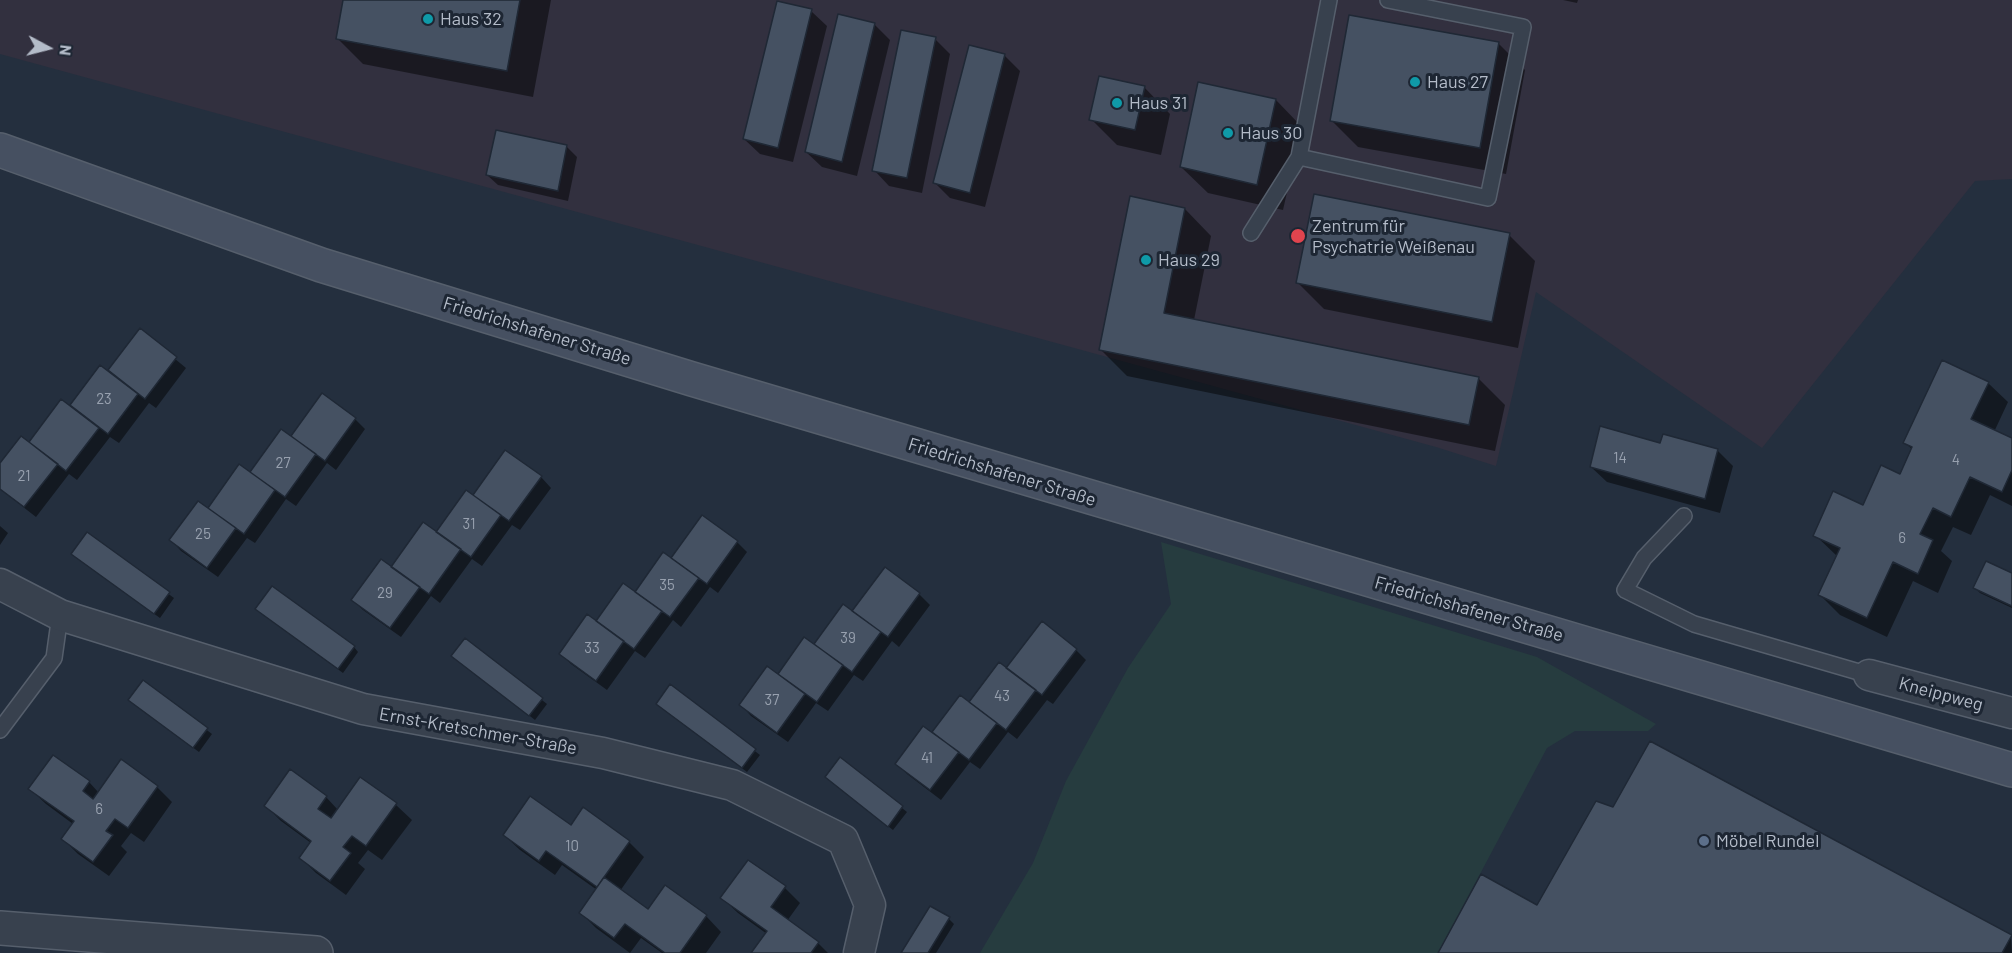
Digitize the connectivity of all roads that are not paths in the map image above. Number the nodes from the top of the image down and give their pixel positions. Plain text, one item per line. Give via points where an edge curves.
1 (1329, 0) edge
2 (1390, 0) edge
3 (0, 150) edge
4 (1299, 157) junction
5 (1251, 233) dead end
6 (1684, 516) dead end
7 (0, 584) edge
8 (60, 615) junction
9 (1869, 675) joint
10 (2012, 714) edge
11 (0, 730) edge
12 (2008, 771) edge
13 (0, 928) edge
14 (316, 953) edge
15 (860, 953) edge

1 - 4 lane
2 - 4 lane via 1523,27 1488,198
3 - 12 main road, Friedrichshafener Straße via 321,265
4 - 5 lane
6 - 9 lane via 1644,558 1625,590 1694,624
7 - 8 street, Ernst-Kretschmer-Straße
8 - 11 lane via 54,658
8 - 15 street, Ernst-Kretschmer-Straße via 363,710 603,753 732,785 843,840 870,906
9 - 10 street, Kneippweg
13 - 14 street

